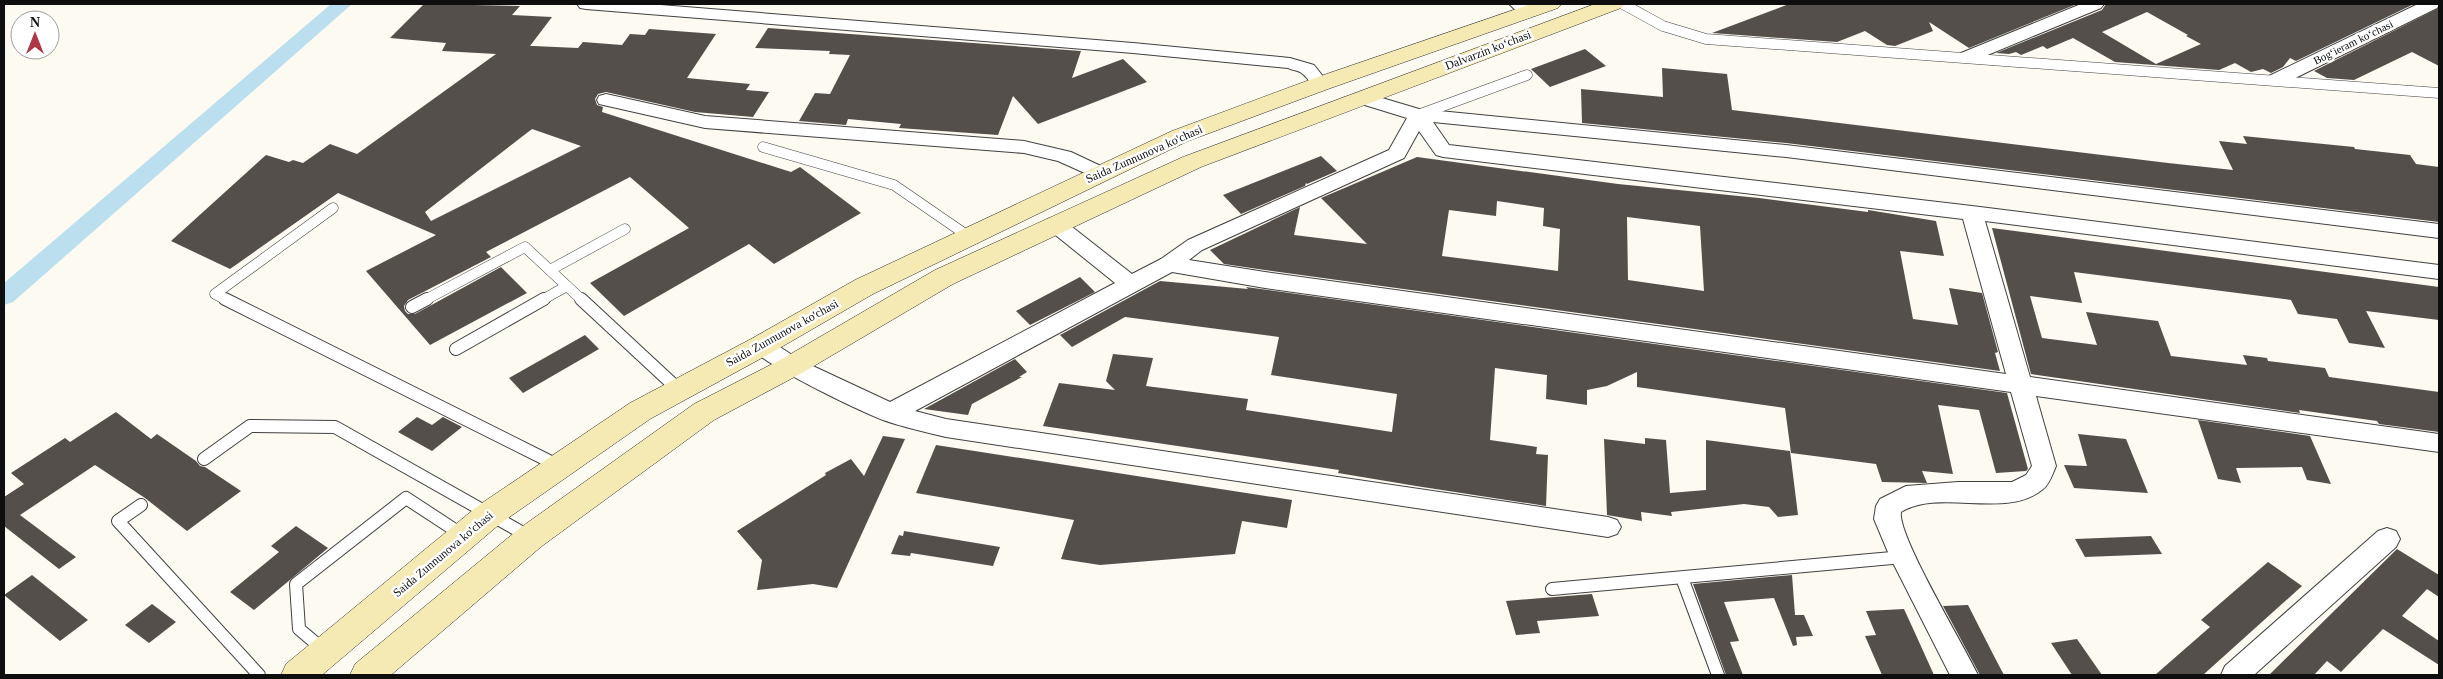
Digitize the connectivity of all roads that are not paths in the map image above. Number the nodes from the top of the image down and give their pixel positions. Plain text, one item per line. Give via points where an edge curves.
1 (586, 4) edge
2 (1551, 4) edge
3 (1614, 4) edge
4 (1623, 4) edge
5 (2095, 4) edge
6 (2431, 4) edge
7 (1522, 8) edge
8 (1967, 57) junction
9 (1526, 75) dead end
10 (2276, 80) junction
11 (1320, 84) junction
12 (2439, 93) edge
13 (1362, 98) junction
14 (606, 100) dead end
15 (1418, 115) junction
16 (1166, 142) junction
17 (763, 146) dead end
18 (1192, 162) junction
19 (1098, 174) junction
20 (333, 208) dead end
21 (1972, 213) junction
22 (1055, 224) junction
23 (625, 229) dead end
24 (2439, 231) edge
25 (968, 236) junction
26 (1170, 264) junction
27 (550, 270) junction
28 (2439, 272) edge
29 (1130, 284) junction
30 (567, 286) junction
31 (412, 307) dead end
32 (761, 346) junction
33 (456, 349) dead end
34 (792, 366) junction
35 (2020, 384) junction
36 (679, 390) junction
37 (640, 411) junction
38 (890, 413) junction
39 (671, 435) junction
40 (2439, 442) edge
41 (204, 459) dead end
42 (559, 466) junction
43 (140, 505) dead end
44 (490, 514) junction
45 (1608, 527) dead end
46 (464, 536) junction
47 (531, 538) junction
48 (2386, 539) dead end
49 (1903, 557) junction
50 (1682, 578) junction
51 (1552, 589) dead end
52 (326, 651) junction
53 (259, 675) edge
54 (298, 675) edge
55 (367, 675) edge
56 (1718, 675) edge
57 (1964, 675) edge
58 (2235, 675) edge

1 - 11 street via 1290,63 1308,69
2 - 7 main road, Dalvarzin koʻchasi
3 - 13 main road, Dalvarzin koʻchasi
4 - 8 lane via 1655,24 1706,39
5 - 8 street
6 - 10 street, Bogʻieram koʻchasi
7 - 11 main road, Dalvarzin koʻchasi
8 - 10 lane
9 - 15 lane
10 - 12 lane
11 - 16 main road, Saida Zunnunova ko'chasi
13 - 15 street
13 - 18 main road
14 - 19 street via 705,122 1024,147 1064,156
15 - 21 street via 1443,152
15 - 24 street via 1786,151
15 - 26 street via 1397,154 1195,245
16 - 18 main road
16 - 19 main road, Saida Zunnunova ko'chasi
17 - 25 lane via 894,185
18 - 22 main road
19 - 25 main road, Saida Zunnunova ko'chasi
20 - 42 lane via 215,294
21 - 28 street
21 - 35 street
22 - 29 street
22 - 34 main road via 944,277
23 - 27 lane
25 - 32 main road, Saida Zunnunova ko'chasi via 864,287
26 - 29 street
26 - 35 street via 1265,280
27 - 30 lane
27 - 31 lane via 525,247
29 - 38 street
30 - 33 lane
30 - 36 lane
32 - 34 street
32 - 36 main road, Saida Zunnunova ko'chasi
34 - 38 street
34 - 39 main road via 704,412
35 - 40 street
35 - 49 street via 2044,466 2035,482 2015,492 1906,496 1890,506 1887,519
36 - 37 main road, Saida Zunnunova ko'chasi
37 - 39 main road
37 - 42 main road, Saida Zunnunova ko'chasi
38 - 45 street via 946,428
39 - 47 main road
41 - 44 lane via 250,426 335,427
42 - 44 main road, Saida Zunnunova ko'chasi
43 - 53 lane via 118,522
44 - 46 main road, Saida Zunnunova ko'chasi
44 - 47 lane
46 - 52 main road, Saida Zunnunova ko'chasi
46 - 52 lane via 406,498 296,584 298,629
47 - 55 main road
48 - 58 street
49 - 50 lane
49 - 57 street
50 - 51 lane
50 - 56 lane
52 - 54 main road, Saida Zunnunova ko'chasi

